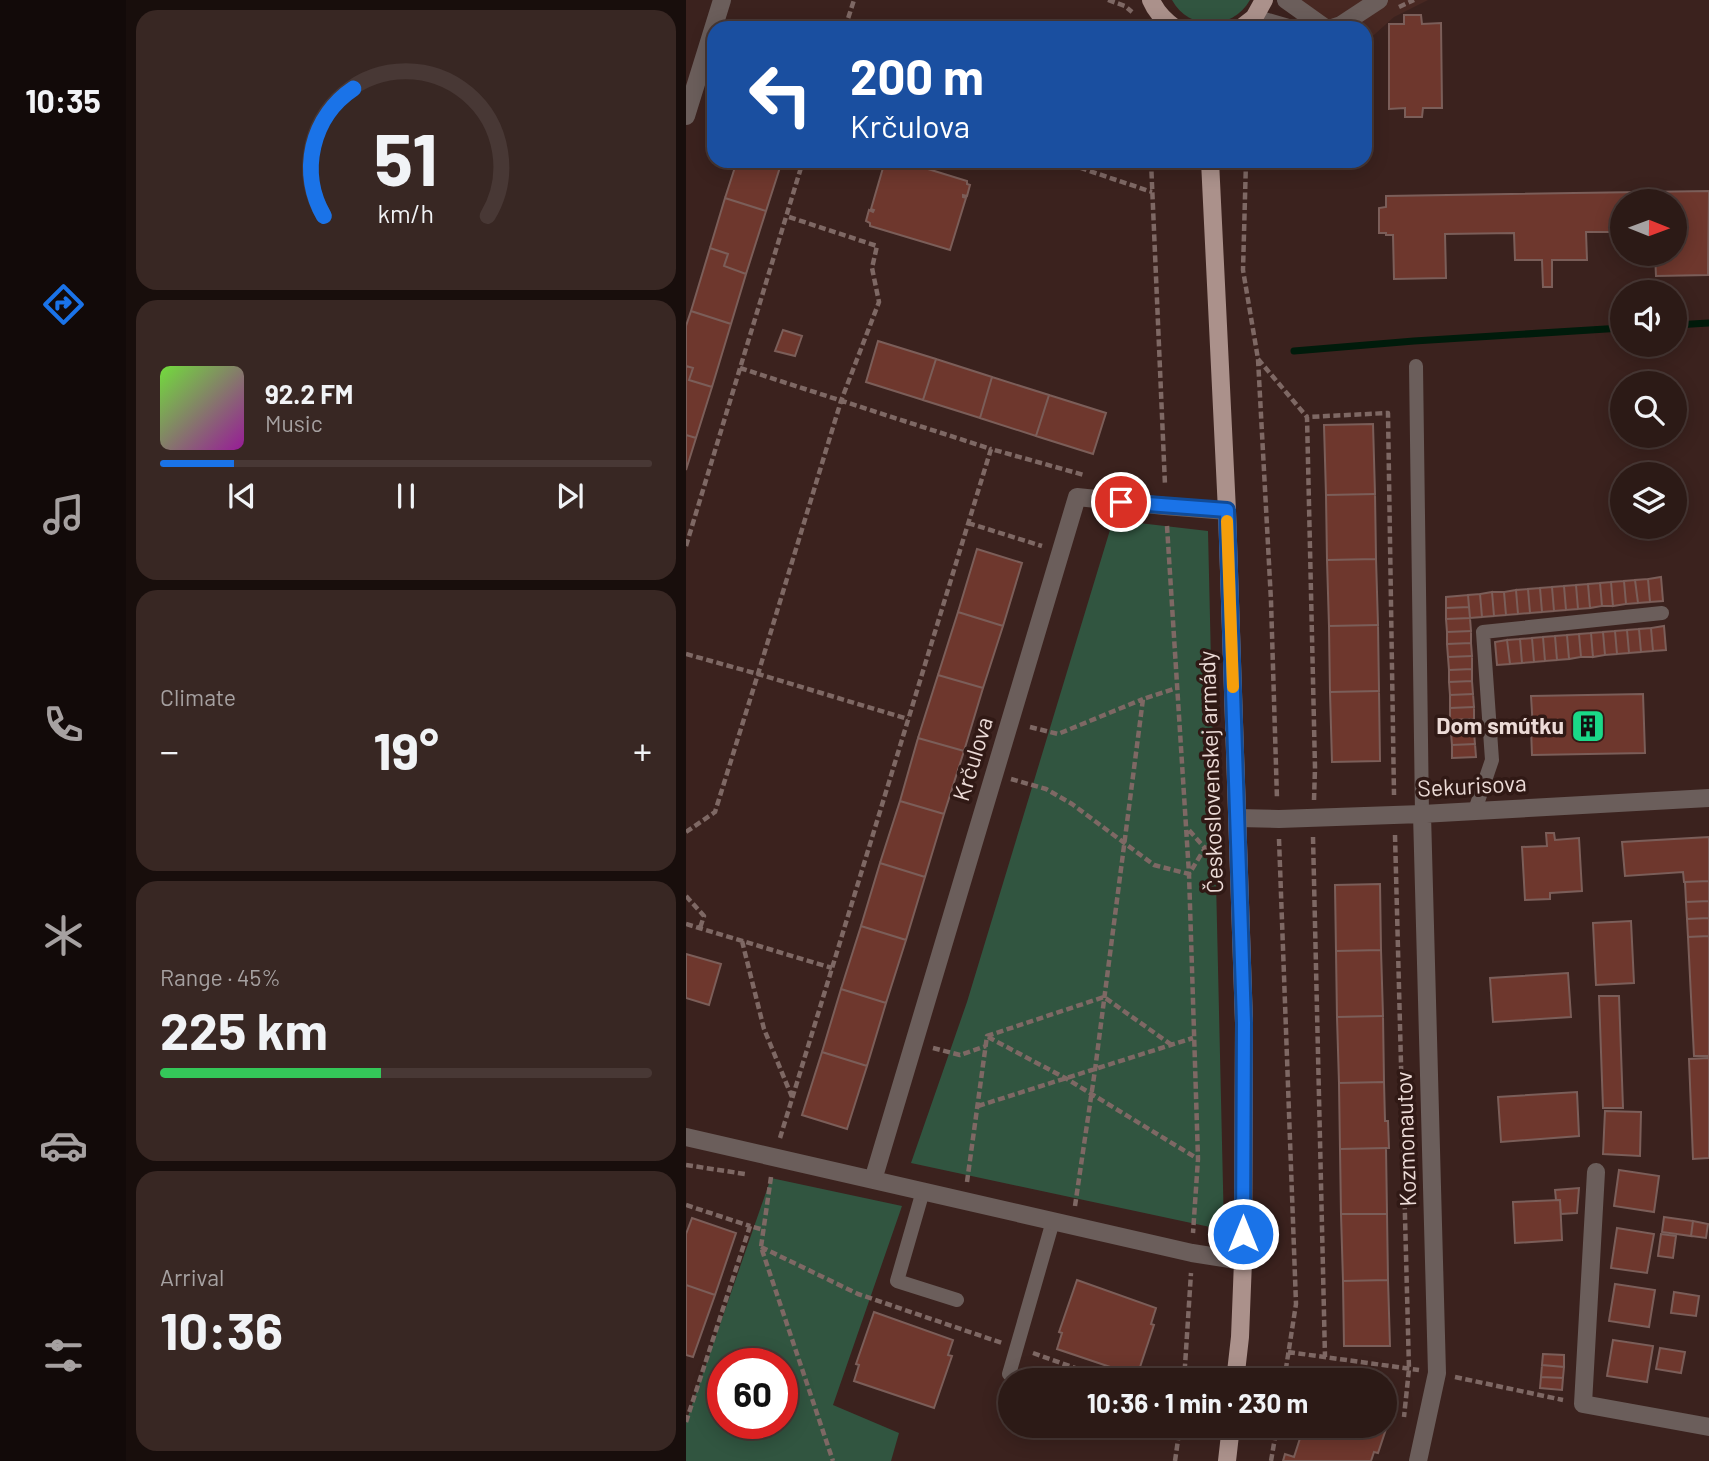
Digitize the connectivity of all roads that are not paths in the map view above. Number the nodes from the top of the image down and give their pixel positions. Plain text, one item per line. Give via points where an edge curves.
1 (722, 0) edge
2 (1151, 0) edge
3 (1264, 0) edge
4 (1286, 0) edge
5 (1379, 0) edge
6 (715, 21) edge
7 (1166, 21) edge
8 (1248, 21) edge
9 (1318, 21) edge
10 (1347, 21) edge
11 (707, 48) edge
12 (686, 116) edge
13 (1210, 168) edge
14 (1416, 366) dead end
15 (1227, 510) junction
16 (1662, 612) dead end
17 (1709, 798) edge
18 (1475, 810) junction
19 (1422, 814) junction
20 (1238, 818) junction
21 (686, 1137) edge
22 (1596, 1172) dead end
23 (873, 1180) junction
24 (923, 1191) junction
25 (1053, 1221) junction
26 (1243, 1261) junction
27 (957, 1300) dead end
28 (1011, 1368) edge
29 (1236, 1368) edge
30 (1709, 1427) edge
31 (1230, 1438) edge
32 (1227, 1461) edge
33 (1418, 1461) edge

1 - 6 street
2 - 7 main road
3 - 8 main road
4 - 9 street
5 - 10 street
11 - 12 street
13 - 15 main road, Československej armády
14 - 19 lane
15 - 20 main road, Československej armády
15 - 23 street, Krčulova via 1077,497
16 - 18 lane via 1483,632 1492,760
17 - 18 street, Sekurisova
18 - 19 street, Sekurisova
19 - 20 street, Sekurisova
19 - 33 street, Kozmonautov via 1437,1373
20 - 26 main road, Československej armády via 1244,1023
21 - 23 street
22 - 30 street via 1583,1404
23 - 24 street
24 - 25 street
24 - 27 lane via 897,1281
25 - 26 street
25 - 28 lane
26 - 29 main road, Československej armády
31 - 32 main road

